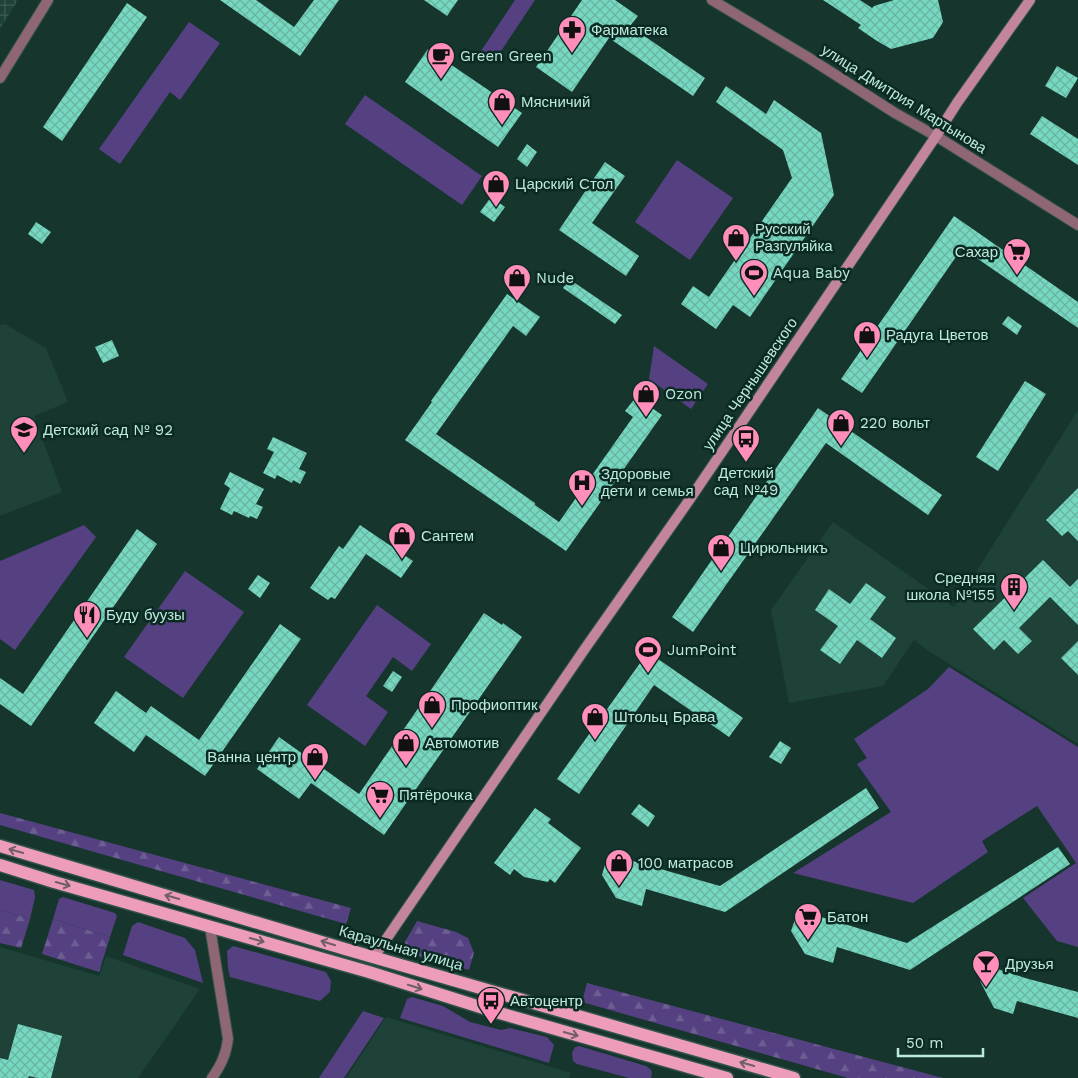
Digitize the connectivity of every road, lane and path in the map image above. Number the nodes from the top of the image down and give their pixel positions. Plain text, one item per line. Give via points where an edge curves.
1 (48, 0) edge
2 (712, 0) edge
3 (1030, 0) edge
4 (0, 78) edge
5 (936, 136) junction
6 (1078, 225) edge
7 (0, 846) edge
8 (0, 865) edge
9 (210, 927) junction
10 (374, 957) junction
11 (369, 972) junction
12 (212, 1078) edge
13 (727, 1078) edge
14 (794, 1078) edge

1 - 4 street
2 - 5 street, улица Дмитрия Мартынова
3 - 5 main road, улица Чернышевского
5 - 6 street, улица Дмитрия Мартынова
5 - 10 main road, улица Чернышевского
10 -> 7 main road, Караульная улица
8 -> 9 main road
9 -> 11 main road
9 - 12 street via 228,1039 226,1052
10 - 11 main road
14 -> 10 main road, Караульная улица
11 -> 13 main road via 505,1015

